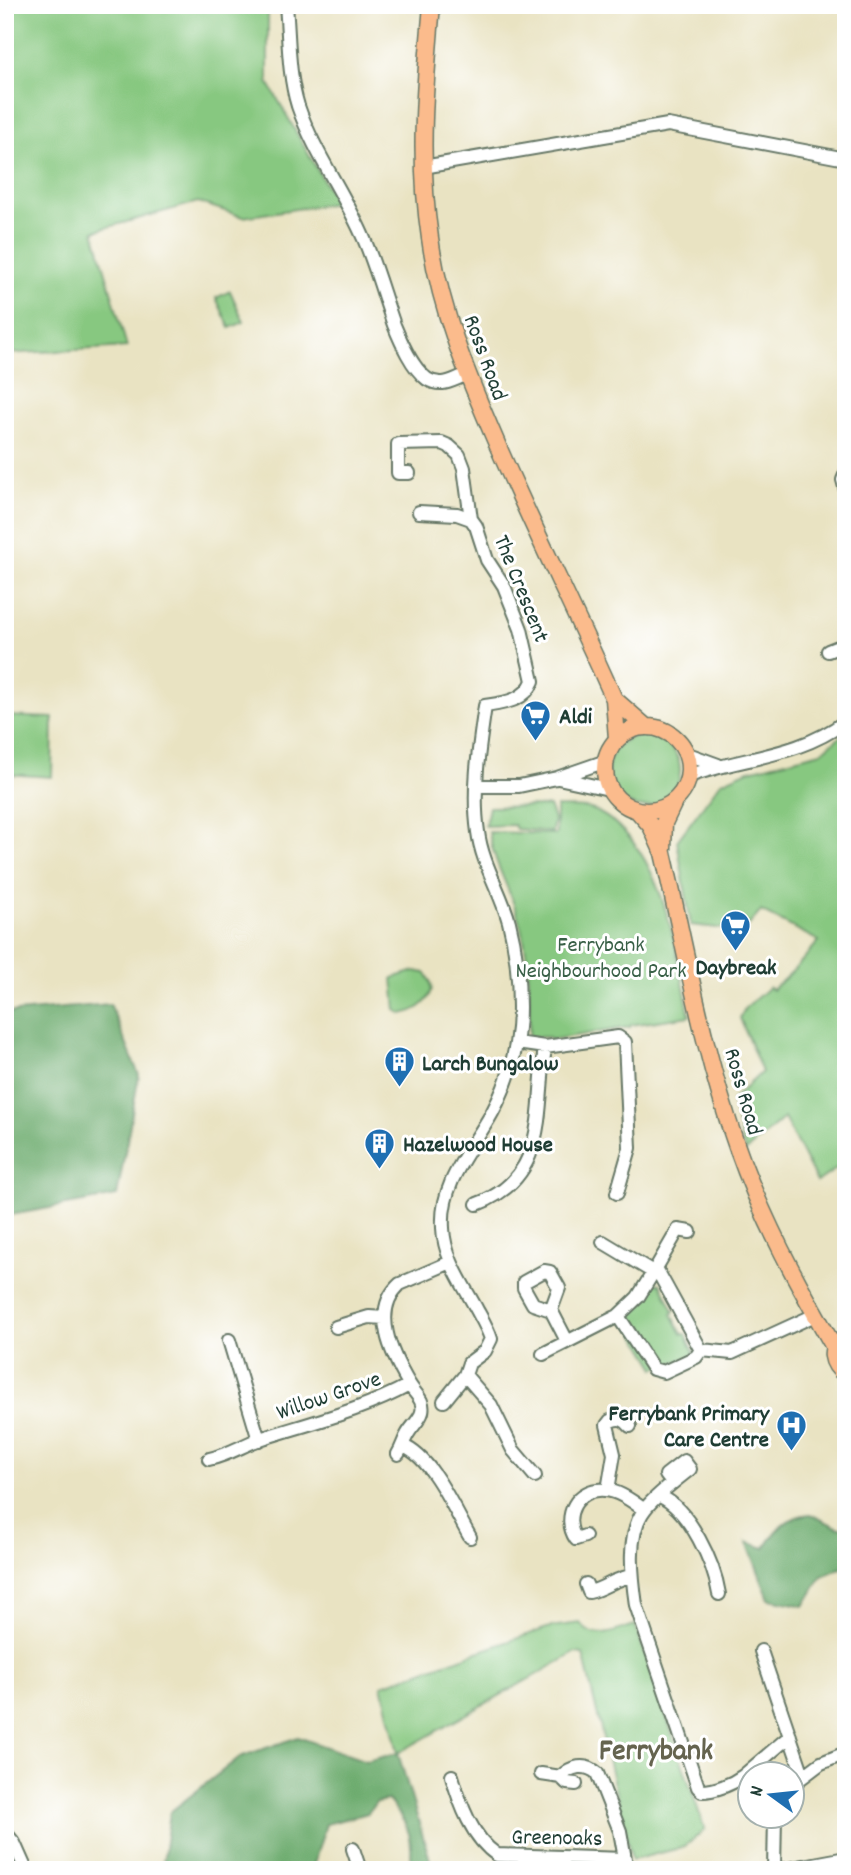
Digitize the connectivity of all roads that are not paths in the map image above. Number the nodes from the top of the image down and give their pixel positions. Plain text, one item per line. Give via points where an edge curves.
1 (286, 5) edge
2 (432, 5) edge
3 (846, 159) edge
4 (423, 167) junction
5 (467, 374) junction
6 (408, 473) dead end
7 (846, 473) edge
8 (846, 491) edge
9 (419, 512) dead end
10 (471, 519) junction
11 (846, 644) edge
12 (828, 651) dead end
13 (614, 699) junction
14 (846, 721) edge
15 (646, 727) junction
16 (617, 739) junction
17 (685, 753) junction
18 (606, 761) junction
19 (718, 765) junction
20 (689, 776) junction
21 (557, 778) junction
22 (477, 786) junction
23 (609, 789) junction
24 (674, 802) junction
25 (638, 811) junction
26 (663, 853) junction
27 (517, 1043) junction
28 (544, 1047) junction
29 (617, 1193) dead end
30 (477, 1204) dead end
31 (690, 1232) dead end
32 (603, 1242) dead end
33 (451, 1262) junction
34 (654, 1270) junction
35 (551, 1310) dead end
36 (618, 1316) junction
37 (384, 1318) junction
38 (819, 1321) junction
39 (335, 1327) dead end
40 (229, 1340) dead end
41 (568, 1341) junction
42 (842, 1341) edge
43 (701, 1350) junction
44 (543, 1354) dead end
45 (845, 1374) edge
46 (465, 1375) junction
47 (444, 1376) dead end
48 (409, 1385) junction
49 (456, 1386) junction
50 (444, 1401) dead end
51 (630, 1426) dead end
52 (259, 1440) junction
53 (209, 1459) dead end
54 (536, 1476) dead end
55 (672, 1483) dead end
56 (608, 1490) junction
57 (660, 1496) junction
58 (645, 1510) junction
59 (585, 1536) dead end
60 (470, 1537) dead end
61 (632, 1576) junction
62 (586, 1584) dead end
63 (719, 1594) dead end
64 (761, 1651) dead end
65 (789, 1736) junction
66 (846, 1753) edge
67 (768, 1759) edge
68 (797, 1759) edge
69 (806, 1773) edge
70 (541, 1774) dead end
71 (452, 1776) dead end
72 (561, 1777) junction
73 (736, 1783) edge
74 (576, 1784) dead end
75 (775, 1829) edge
76 (5, 1832) edge
77 (353, 1849) dead end
78 (846, 1858) edge
79 (626, 1864) edge
80 (26, 1870) edge
81 (360, 1870) edge
82 (774, 1870) edge
83 (782, 1870) edge

1 - 5 street via 299,106 365,241 398,334 424,377 432,382 447,383
2 - 4 main road, Ross Road
3 - 4 street via 668,125
4 - 5 main road, Ross Road via 437,278
5 - 13 main road, Ross Road
6 - 10 street, The Crescent via 398,473 398,444 442,443 455,450 464,468
7 - 8 street
9 - 10 street, The Crescent
10 - 22 street, The Crescent via 521,629 533,681 516,699 485,706
11 - 12 street
13 - 15 main road
13 - 16 main road
14 - 19 street via 787,751
15 - 16 main road
15 - 17 main road via 671,734
16 - 18 main road
17 - 19 street
17 - 20 main road
18 - 21 street
18 - 23 main road
19 - 20 street
20 - 24 main road
21 - 22 street via 519,786
21 - 23 street
22 - 27 street via 478,833 509,921 516,958
23 - 25 main road via 624,805
24 - 25 main road via 657,810
24 - 26 main road via 664,822
25 - 26 main road
26 - 38 main road, Ross Road via 728,1121 764,1211
27 - 28 street
27 - 33 street via 498,1101 449,1183 443,1228
28 - 29 street via 608,1037 625,1042 630,1148
28 - 30 street via 537,1135 528,1161 515,1181
31 - 34 street via 678,1230
32 - 34 street
33 - 37 street via 394,1289
33 - 46 street via 491,1339 485,1351 469,1363
34 - 36 street via 638,1297
34 - 43 street
35 - 41 street
36 - 41 street
36 - 43 street via 658,1372 696,1357
37 - 39 street via 369,1317
37 - 48 street
38 - 42 main road, Ross Road
38 - 43 street via 732,1353
40 - 52 street, Willow Grove
41 - 44 street
42 - 45 main road, Ross Road via 832,1354 834,1365
46 - 49 street
46 - 54 street via 491,1405 513,1450 524,1453
47 - 49 street
48 - 52 street, Willow Grove via 387,1398
48 - 60 street via 419,1396 422,1412 401,1450 420,1456 429,1467
49 - 50 street
51 - 56 street via 621,1419 607,1425 614,1454
52 - 53 street, Willow Grove
55 - 57 street
56 - 58 street
56 - 59 street via 584,1494 574,1504 569,1520 572,1533 576,1539
57 - 58 street
57 - 63 street via 674,1504 697,1536 716,1576
58 - 61 street via 635,1534
61 - 62 street via 589,1592
61 - 73 street via 636,1605 698,1787 709,1791
64 - 65 street
65 - 67 street
65 - 68 street
66 - 69 street
70 - 72 street, Greenoaks
71 - 79 street, Greenoaks via 476,1833 497,1856
72 - 74 street, Greenoaks
72 - 79 street, Greenoaks via 583,1767 597,1773 620,1831
75 - 82 street
76 - 80 street
77 - 81 street
78 - 83 street

